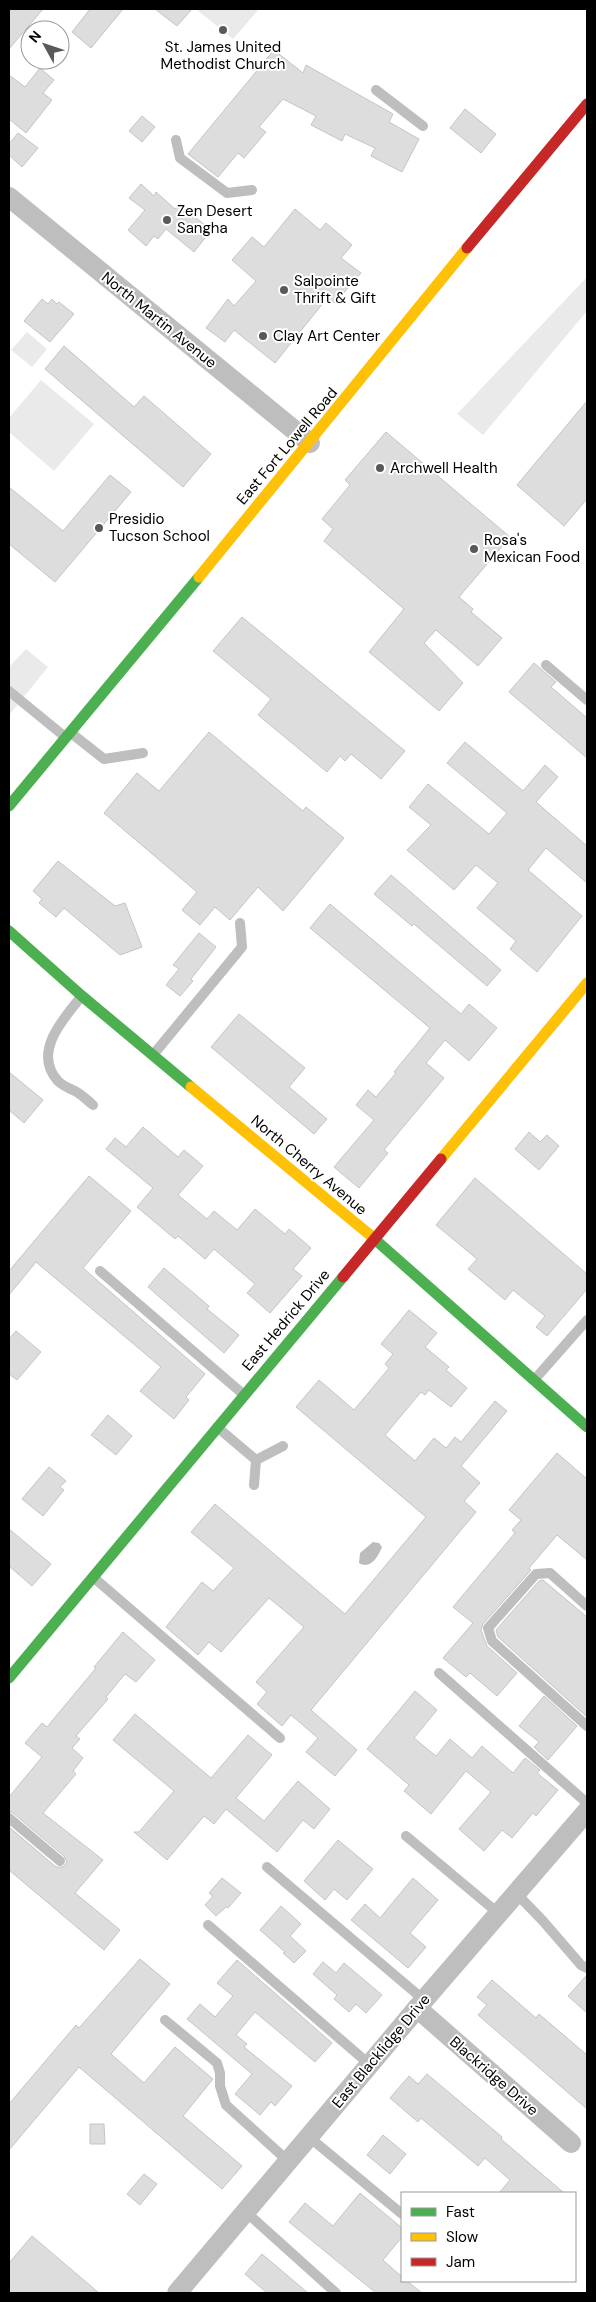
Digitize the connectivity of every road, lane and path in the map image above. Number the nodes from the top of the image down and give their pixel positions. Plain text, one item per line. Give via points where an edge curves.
1 (376, 90) dead end
2 (587, 104) edge
3 (423, 126) dead end
4 (176, 140) dead end
5 (252, 190) dead end
6 (9, 197) edge
7 (310, 443) junction
8 (546, 665) dead end
9 (9, 691) edge
10 (587, 700) edge
11 (67, 734) junction
12 (143, 753) dead end
13 (9, 806) edge
14 (240, 923) dead end
15 (9, 931) edge
16 (587, 982) edge
17 (82, 996) junction
18 (153, 1055) junction
19 (93, 1105) dead end
20 (373, 1238) junction
21 (100, 1271) dead end
22 (587, 1320) edge
23 (534, 1380) junction
24 (244, 1394) junction
25 (217, 1426) junction
26 (587, 1427) edge
27 (284, 1446) dead end
28 (256, 1460) junction
29 (254, 1485) dead end
30 (92, 1576) junction
31 (587, 1606) edge
32 (440, 1672) dead end
33 (9, 1678) edge
34 (587, 1726) edge
35 (280, 1738) dead end
36 (587, 1803) edge
37 (587, 1811) edge
38 (9, 1818) edge
39 (406, 1836) dead end
40 (60, 1861) dead end
41 (267, 1867) dead end
42 (516, 1893) junction
43 (498, 1914) junction
44 (208, 1925) dead end
45 (587, 1968) edge
46 (421, 2004) junction
47 (165, 2020) dead end
48 (369, 2064) junction
49 (309, 2137) junction
50 (571, 2144) dead end
51 (288, 2161) junction
52 (246, 2212) junction
53 (401, 2213) edge
54 (177, 2293) edge
55 (336, 2293) edge

1 - 3 lane
2 - 7 street, East Fort Lowell Road
4 - 5 lane via 180,158 227,193
6 - 7 street, North Martin Avenue
7 - 11 street, East Fort Lowell Road
8 - 10 lane
9 - 11 lane
11 - 12 lane via 104,759
11 - 13 street, East Fort Lowell Road
14 - 18 lane via 242,947
15 - 17 street, North Cherry Avenue
16 - 20 street, East Hedrick Drive
17 - 18 street, North Cherry Avenue
17 - 19 lane via 56,1029 48,1060 58,1082
18 - 20 street, North Cherry Avenue
20 - 23 street, North Cherry Avenue
20 - 24 street, East Hedrick Drive
21 - 24 lane
22 - 23 lane
23 - 26 street, North Cherry Avenue
24 - 25 street, East Hedrick Drive
25 - 28 lane
25 - 30 street, East Hedrick Drive
27 - 28 lane
28 - 29 lane
30 - 33 street, East Hedrick Drive
30 - 35 lane
31 - 34 lane via 550,1573 536,1574 488,1628 492,1641
32 - 36 lane
37 - 42 street, East Blacklidge Drive
38 - 40 lane
39 - 43 lane
41 - 46 lane
42 - 43 street, East Blacklidge Drive
42 - 45 lane via 581,1966
43 - 46 street, East Blacklidge Drive
44 - 48 lane
46 - 48 street, East Blacklidge Drive
46 - 50 street, Blackridge Drive
47 - 51 lane via 218,2063 226,2105
48 - 49 street, East Blacklidge Drive
49 - 51 street, East Blacklidge Drive
49 - 53 lane
51 - 52 street, East Blacklidge Drive
52 - 54 street, East Blacklidge Drive
52 - 55 lane

